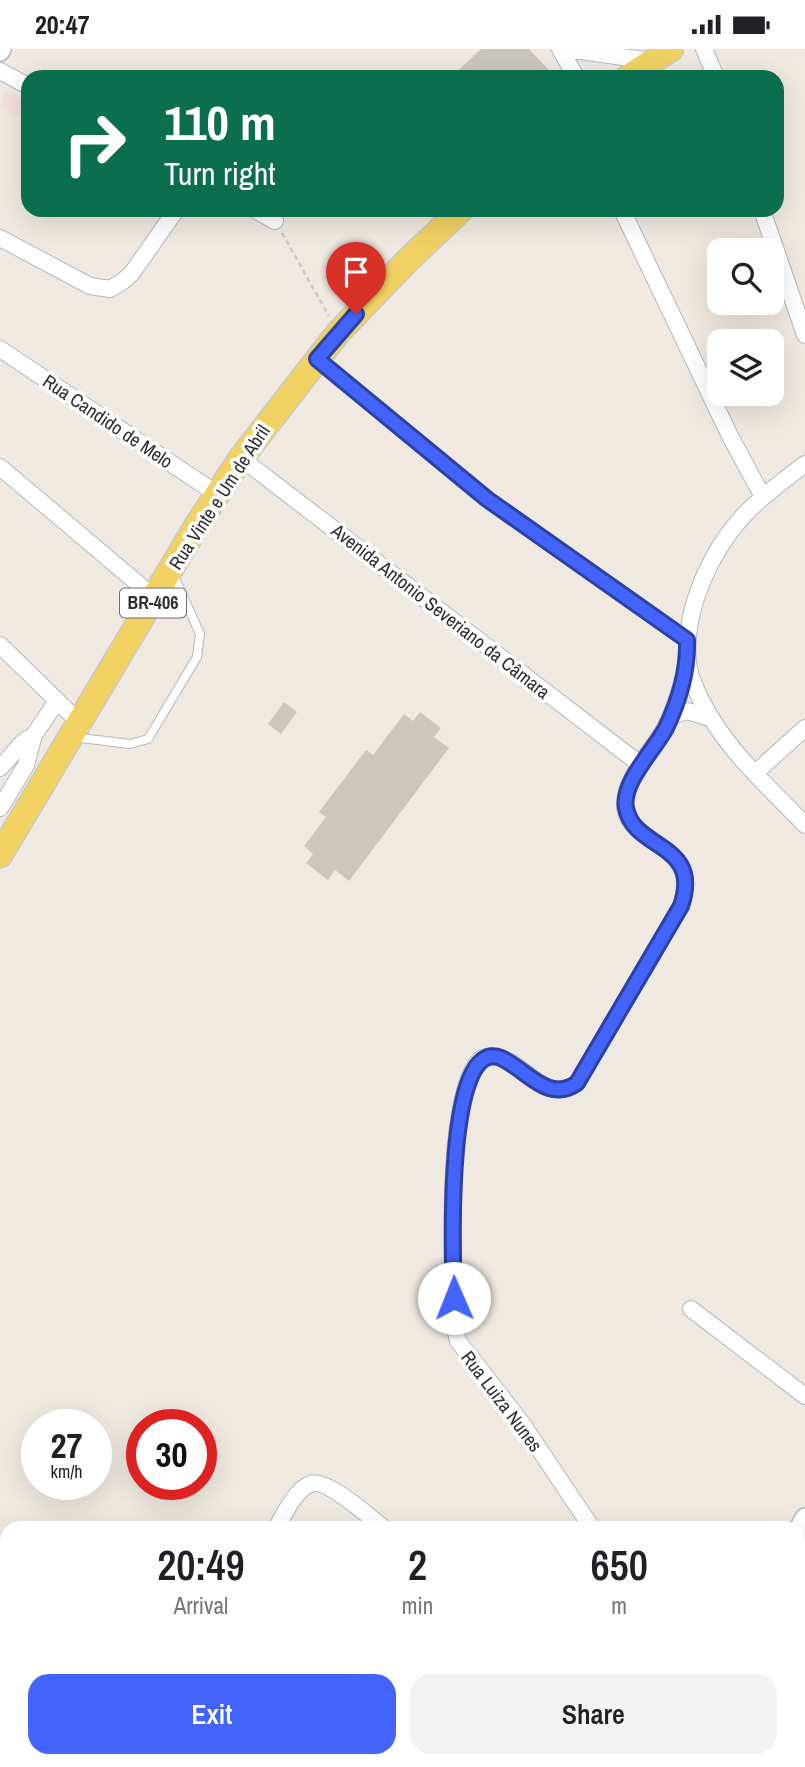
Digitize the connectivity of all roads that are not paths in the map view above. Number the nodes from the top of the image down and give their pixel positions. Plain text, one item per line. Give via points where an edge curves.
1 (561, 49) edge
2 (566, 49) edge
3 (704, 49) edge
4 (661, 55) edge
5 (572, 70) edge
6 (638, 70) edge
7 (713, 70) edge
8 (0, 71) edge
9 (21, 82) edge
10 (171, 217) edge
11 (267, 217) edge
12 (454, 217) edge
13 (625, 217) edge
14 (764, 217) edge
15 (275, 222) road end
16 (0, 238) edge
17 (805, 335) edge
18 (0, 349) edge
19 (317, 359) junction
20 (241, 458) junction
21 (805, 464) edge
22 (0, 467) edge
23 (217, 494) junction
24 (763, 497) junction
25 (171, 571) junction
26 (155, 598) junction
27 (687, 640) junction
28 (0, 645) edge
29 (688, 665) junction
30 (57, 701) junction
31 (671, 716) junction
32 (711, 718) junction
33 (805, 728) edge
34 (75, 730) junction
35 (34, 735) junction
36 (641, 765) junction
37 (0, 768) edge
38 (755, 773) junction
39 (0, 808) edge
40 (805, 825) edge
41 (2, 849) edge
42 (691, 1309) dead end
43 (805, 1396) edge
44 (280, 1521) edge
45 (375, 1521) edge
46 (587, 1521) edge

1 - 5 street
2 - 4 street
3 - 7 street
4 - 6 main road
8 - 9 street
10 - 16 street via 132,273 110,289 90,286
11 - 15 street
12 - 19 main road, Rua Vinte e Um de Abril / BR-406
13 - 24 street
14 - 17 street
18 - 23 street, Rua Candido de Melo
19 - 20 main road, Rua Vinte e Um de Abril / BR-406
19 - 27 street via 487,499
20 - 23 main road, Rua Vinte e Um de Abril / BR-406
20 - 36 street, Avenida Antonio Severiano da Câmara
21 - 24 street
22 - 26 street
23 - 25 main road, Rua Vinte e Um de Abril / BR-406
24 - 27 street via 727,535 714,559 693,607
25 - 26 main road, Rua Vinte e Um de Abril / BR-406
25 - 34 lane via 200,644 197,657 148,739 130,744
26 - 34 main road, Rua Vinte e Um de Abril / BR-406
27 - 29 street
28 - 30 street
29 - 31 street
29 - 32 street
30 - 34 street
30 - 35 street
31 - 32 street via 687,711
31 - 36 street
32 - 38 street
33 - 38 street
34 - 41 main road, Rua Vinte e Um de Abril / BR-406
35 - 37 street
35 - 39 street via 20,777
36 - 46 street, Rua Luiza Nunes via 625,801 626,811 637,827 682,866 687,876 681,906 577,1083 550,1089 502,1059 484,1057 474,1068 463,1102 454,1164 456,1334
38 - 40 street
42 - 43 street
44 - 45 street via 311,1483 329,1487

